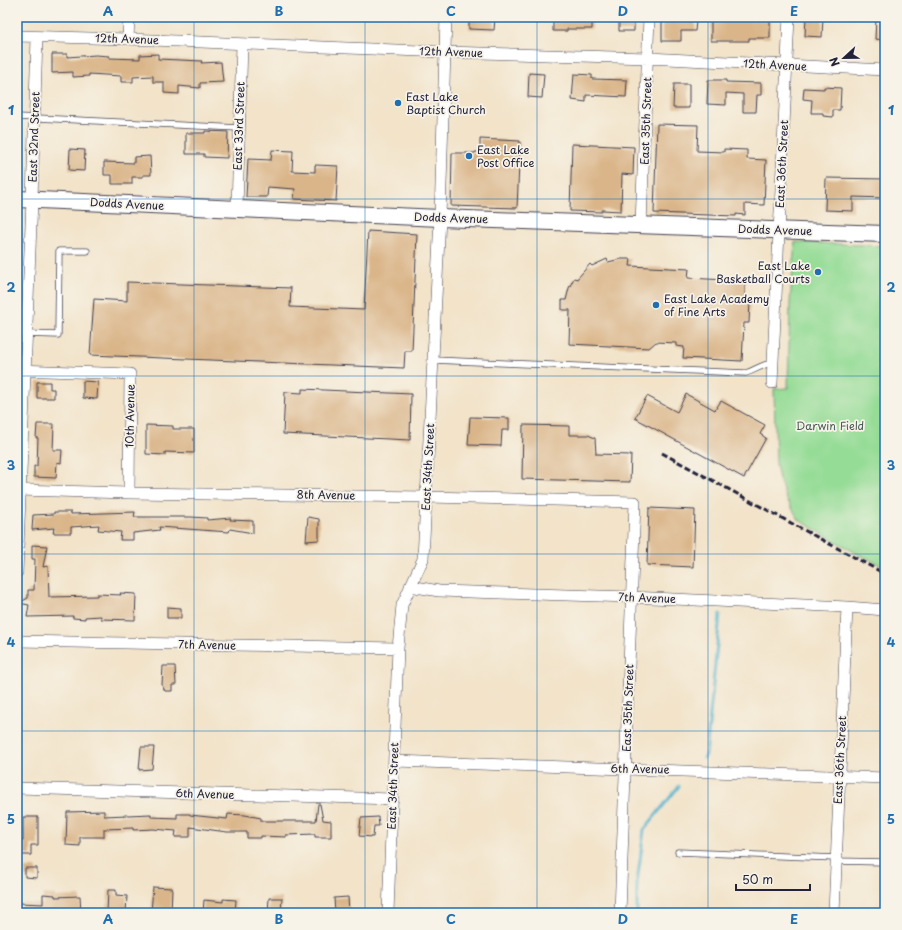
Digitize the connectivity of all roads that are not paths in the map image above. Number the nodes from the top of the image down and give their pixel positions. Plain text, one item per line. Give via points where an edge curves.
1 (129, 17) edge
2 (446, 17) edge
3 (650, 17) edge
4 (789, 17) edge
5 (17, 36) edge
6 (37, 37) junction
7 (128, 39) junction
8 (242, 44) junction
9 (445, 52) junction
10 (648, 58) junction
11 (787, 66) junction
12 (885, 70) edge
13 (17, 117) edge
14 (34, 117) junction
15 (239, 128) junction
16 (24, 199) edge
17 (236, 208) junction
18 (440, 218) junction
19 (641, 224) junction
20 (779, 230) junction
21 (885, 234) edge
22 (87, 252) dead end
23 (22, 282) edge
24 (26, 334) junction
25 (21, 356) edge
26 (433, 360) junction
27 (773, 363) junction
28 (21, 370) edge
29 (772, 383) dead end
30 (19, 490) edge
31 (128, 493) junction
32 (427, 497) junction
33 (635, 502) joint
34 (17, 572) edge
35 (410, 586) junction
36 (631, 596) junction
37 (847, 607) junction
38 (885, 610) edge
39 (17, 641) edge
40 (398, 648) junction
41 (394, 761) junction
42 (626, 769) junction
43 (839, 776) junction
44 (885, 778) edge
45 (17, 788) edge
46 (393, 799) junction
47 (678, 852) dead end
48 (836, 860) junction
49 (885, 862) edge
50 (388, 913) edge
51 (620, 913) edge
52 (834, 913) edge

1 - 7 street
2 - 9 street, East 34th Street
3 - 10 street, East 35th Street
4 - 11 street, East 36th Street
5 - 6 street, 12th Avenue
6 - 7 street, 12th Avenue
6 - 14 street, East 32nd Street
7 - 8 street, 12th Avenue
8 - 9 street, 12th Avenue
8 - 15 street, East 33rd Street
9 - 10 street, 12th Avenue
9 - 18 street, East 34th Street
10 - 11 street, 12th Avenue
10 - 19 street, East 35th Street
11 - 12 street, 12th Avenue
11 - 20 street, East 36th Street
13 - 14 lane
14 - 15 lane
14 - 16 street, East 32nd Street
15 - 17 street, East 33rd Street
16 - 17 street, Dodds Avenue
16 - 23 street, East 32nd Street
17 - 18 street, Dodds Avenue
18 - 19 street, Dodds Avenue
18 - 26 street, East 34th Street
19 - 20 street, Dodds Avenue
20 - 21 street, Dodds Avenue
20 - 27 street, East 36th Street
22 - 24 lane via 59,251 58,335
23 - 24 street, East 32nd Street
24 - 25 street, East 32nd Street
25 - 28 street, East 32nd Street
26 - 27 lane via 746,373 764,364
26 - 32 street, East 34th Street
27 - 29 street, East 36th Street
28 - 30 street, East 32nd Street
28 - 31 street, 10th Avenue via 130,374
30 - 31 street, 8th Avenue
30 - 34 street, East 32nd Street
31 - 32 street, 8th Avenue
32 - 33 street, 8th Avenue
32 - 35 street, East 34th Street via 423,558
33 - 36 street, East 35th Street
35 - 36 street, 7th Avenue via 439,591
35 - 40 street, East 34th Street via 402,605
36 - 37 street, 7th Avenue
36 - 42 street, East 35th Street
37 - 38 street, 7th Avenue
37 - 43 street, East 36th Street
39 - 40 street, 7th Avenue
40 - 41 street, East 34th Street
41 - 42 street, 6th Avenue
41 - 46 street, East 34th Street
42 - 43 street, 6th Avenue
42 - 51 street, East 35th Street
43 - 44 street, 6th Avenue
43 - 48 street, East 36th Street
45 - 46 street, 6th Avenue
46 - 50 street, East 34th Street
47 - 48 lane
48 - 49 lane
48 - 52 street, East 36th Street

